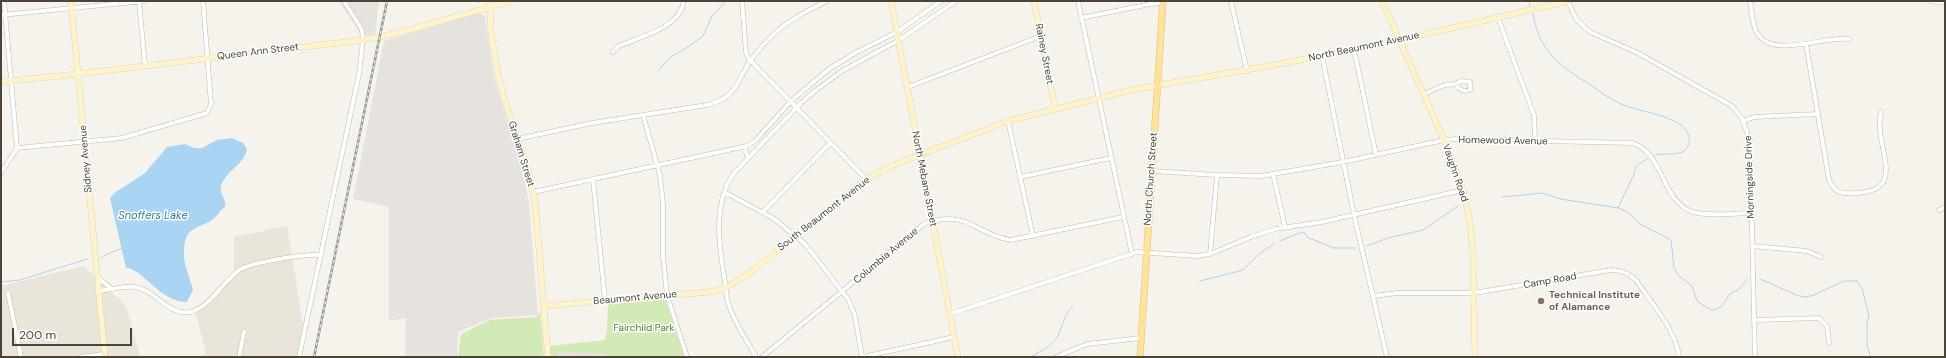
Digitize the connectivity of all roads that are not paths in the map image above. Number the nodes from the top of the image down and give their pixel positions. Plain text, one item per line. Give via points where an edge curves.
1 (4, 1) edge
2 (71, 1) edge
3 (139, 1) edge
4 (145, 1) edge
5 (203, 1) edge
6 (344, 1) edge
7 (511, 1) edge
8 (684, 1) edge
9 (742, 1) edge
10 (827, 1) edge
11 (891, 1) edge
12 (941, 1) edge
13 (956, 1) edge
14 (1034, 1) edge
15 (1078, 1) edge
16 (1231, 1) edge
17 (1382, 1) edge
18 (1568, 1) edge
19 (1750, 1) edge
20 (1931, 1) edge
21 (1163, 2) edge
22 (1945, 3) edge
23 (490, 4) edge
24 (72, 8) junction
25 (3, 15) edge
26 (1081, 18) junction
27 (1498, 18) junction
28 (897, 32) junction
29 (1041, 36) junction
30 (1849, 39) dead end
31 (363, 40) junction
32 (899, 40) junction
33 (1400, 40) junction
34 (1806, 44) junction
35 (1354, 49) junction
36 (613, 52) dead end
37 (1322, 56) junction
38 (208, 58) junction
39 (751, 60) junction
40 (144, 66) junction
41 (1247, 71) junction
42 (78, 74) junction
43 (12, 81) junction
44 (1, 82) edge
45 (1456, 84) dead end
46 (1158, 86) junction
47 (908, 87) junction
48 (1424, 94) junction
49 (1099, 98) junction
50 (791, 101) junction
51 (797, 107) junction
52 (1055, 108) junction
53 (1881, 112) dead end
54 (1818, 114) junction
55 (643, 115) junction
56 (1008, 121) junction
57 (1744, 121) junction
58 (517, 138) junction
59 (1444, 140) junction
60 (1535, 141) junction
61 (85, 142) junction
62 (830, 143) junction
63 (744, 147) junction
64 (17, 148) junction
65 (920, 155) junction
66 (1376, 155) junction
67 (748, 158) junction
68 (1111, 158) junction
69 (1343, 162) junction
70 (658, 165) junction
71 (1152, 171) junction
72 (1, 173) edge
73 (1272, 174) junction
74 (1217, 175) junction
75 (1020, 177) junction
76 (593, 179) junction
77 (866, 179) junction
78 (1463, 190) junction
79 (533, 192) junction
80 (724, 192) junction
81 (1945, 207) edge
82 (1939, 210) dead end
83 (764, 212) junction
84 (1752, 213) junction
85 (1354, 216) junction
86 (1123, 217) junction
87 (932, 221) junction
88 (1285, 227) junction
89 (796, 235) junction
90 (1033, 236) junction
91 (1753, 246) junction
92 (1147, 252) junction
93 (1132, 254) junction
94 (1210, 254) junction
95 (321, 255) junction
96 (1821, 257) dead end
97 (97, 278) junction
98 (726, 288) junction
99 (112, 289) junction
100 (99, 291) junction
101 (843, 291) junction
102 (8, 293) dead end
103 (1474, 293) junction
104 (667, 295) junction
105 (1373, 296) junction
106 (605, 300) junction
107 (543, 306) junction
108 (950, 314) junction
109 (1754, 320) junction
110 (244, 332) dead end
111 (954, 337) junction
112 (1141, 338) junction
113 (1829, 343) dead end
114 (105, 356) edge
115 (21, 357) edge
116 (81, 357) edge
117 (239, 357) edge
118 (299, 357) edge
119 (548, 357) edge
120 (687, 357) edge
121 (756, 357) edge
122 (762, 357) edge
123 (863, 357) edge
124 (958, 357) edge
125 (1056, 357) edge
126 (1140, 357) edge
127 (1387, 357) edge
128 (1475, 357) edge
129 (1679, 357) edge
130 (1755, 357) edge

1 - 25 street
2 - 24 street, Sidney Avenue
3 - 4 street
3 - 24 street
3 - 40 street
5 - 38 street
6 - 31 street via 362,30
7 - 23 street, Queen Ann Street
8 - 36 street via 681,12 673,22 619,46
9 - 39 street via 746,52
10 - 39 street via 783,26
11 - 28 street, North Mebane Street
12 - 28 street
13 - 32 street
14 - 29 street, Rainey Street
15 - 26 street
16 - 41 street
17 - 33 street, Vaughn Road
18 - 27 street, North Beaumont Avenue
18 - 57 street, Morningside Drive via 1572,14 1585,29 1638,53 1719,98 1736,109
19 - 34 street via 1755,30 1764,41 1778,45
20 - 22 street
21 - 26 street
21 - 46 main road, North Church Street
23 - 31 street, Queen Ann Street via 398,33
23 - 58 street, Graham Street via 491,33 498,75
24 - 25 street
24 - 42 street, Sidney Avenue
25 - 43 street
26 - 49 street
27 - 33 street, North Beaumont Avenue
27 - 60 street via 1532,111
28 - 32 street, North Mebane Street
28 - 50 street via 841,60
29 - 47 street
29 - 52 street, Rainey Street
30 - 34 street
31 - 38 street, Queen Ann Street
31 - 95 street via 359,74
32 - 47 street, North Mebane Street
32 - 51 street via 842,71
33 - 35 street, North Beaumont Avenue
33 - 48 street, Vaughn Road
34 - 54 street
35 - 37 street, North Beaumont Avenue
35 - 66 street
37 - 41 street, North Beaumont Avenue
37 - 69 street
38 - 40 street, Queen Ann Street
38 - 61 street via 211,107 203,115 128,136
39 - 50 street
39 - 55 street via 735,90 722,101
40 - 42 street, Queen Ann Street
41 - 46 street, North Beaumont Avenue
42 - 43 street, Queen Ann Street
42 - 61 street, Sidney Avenue
43 - 44 street, Queen Ann Street
43 - 64 street
45 - 48 street via 1446,85
46 - 49 street, South Beaumont Avenue
46 - 71 main road, North Church Street
47 - 65 street, North Mebane Street
48 - 59 street, Vaughn Road
49 - 52 street, South Beaumont Avenue
49 - 68 street
50 - 51 street
50 - 63 street via 755,141
51 - 62 street
51 - 67 street
52 - 56 street, South Beaumont Avenue
53 - 54 street via 1879,121 1887,167 1884,180 1868,192 1844,193 1835,190 1830,184
54 - 57 street via 1754,117
55 - 58 street
55 - 70 street
56 - 65 street, South Beaumont Avenue
56 - 75 street
57 - 84 street, Morningside Drive via 1750,141
58 - 79 street, Graham Street
59 - 60 street, Homewood Avenue
59 - 66 street, Homewood Avenue
59 - 78 street, Vaughn Road
60 - 84 street, Homewood Avenue via 1637,145 1649,154 1675,199 1688,210 1708,214
61 - 64 street
61 - 97 street, Sidney Avenue
62 - 77 street
62 - 83 street
63 - 67 street
63 - 70 street
64 - 72 street
65 - 77 street, South Beaumont Avenue
65 - 87 street, North Mebane Street
66 - 69 street, Homewood Avenue
67 - 80 street via 731,176
68 - 75 street
68 - 86 street
69 - 73 street, Homewood Avenue
69 - 85 street
70 - 76 street
70 - 104 street via 663,197 663,256
71 - 74 street, Homewood Avenue
71 - 92 main road, North Church Street
73 - 74 street, Homewood Avenue
73 - 88 street
74 - 94 street
75 - 90 street
76 - 79 street
76 - 106 street
77 - 89 street, South Beaumont Avenue
78 - 85 street
78 - 103 street, Vaughn Road via 1472,235
79 - 107 street, Graham Street
80 - 83 street
80 - 98 street via 720,240
81 - 82 street
83 - 89 street
84 - 91 street, Morningside Drive
85 - 88 street
85 - 105 street
86 - 90 street, Columbia Avenue
86 - 93 street
87 - 90 street, Columbia Avenue via 964,220 1004,239
87 - 101 street, Columbia Avenue via 924,224
87 - 108 street, North Mebane Street
88 - 94 street via 1251,237
89 - 98 street, South Beaumont Avenue via 754,270
89 - 101 street
91 - 96 street via 1806,251
91 - 109 street, Morningside Drive
92 - 93 street
92 - 94 street via 1197,256
92 - 112 main road, North Church Street
93 - 108 street
95 - 99 street via 242,268 200,308 192,312 176,310 139,288
95 - 118 street
97 - 99 street
97 - 100 street, Sidney Avenue
98 - 104 street, Beaumont Avenue via 710,292
98 - 121 street via 728,304
99 - 100 street
100 - 114 street, Sidney Avenue
101 - 122 street, Columbia Avenue
101 - 123 street via 855,316
102 - 115 street
103 - 105 street, Camp Road via 1397,293
103 - 128 street, Vaughn Road
103 - 129 street, Camp Road via 1611,270 1624,271 1636,280 1671,332
104 - 106 street, Beaumont Avenue
104 - 120 street
105 - 127 street
106 - 107 street, Beaumont Avenue
107 - 119 street, Graham Street
108 - 111 street, North Mebane Street
109 - 113 street via 1819,318 1827,326
109 - 130 street, Morningside Drive
110 - 117 street
111 - 123 street
111 - 124 street, North Mebane Street
112 - 125 street via 1087,344
112 - 126 main road, North Church Street
114 - 116 street

